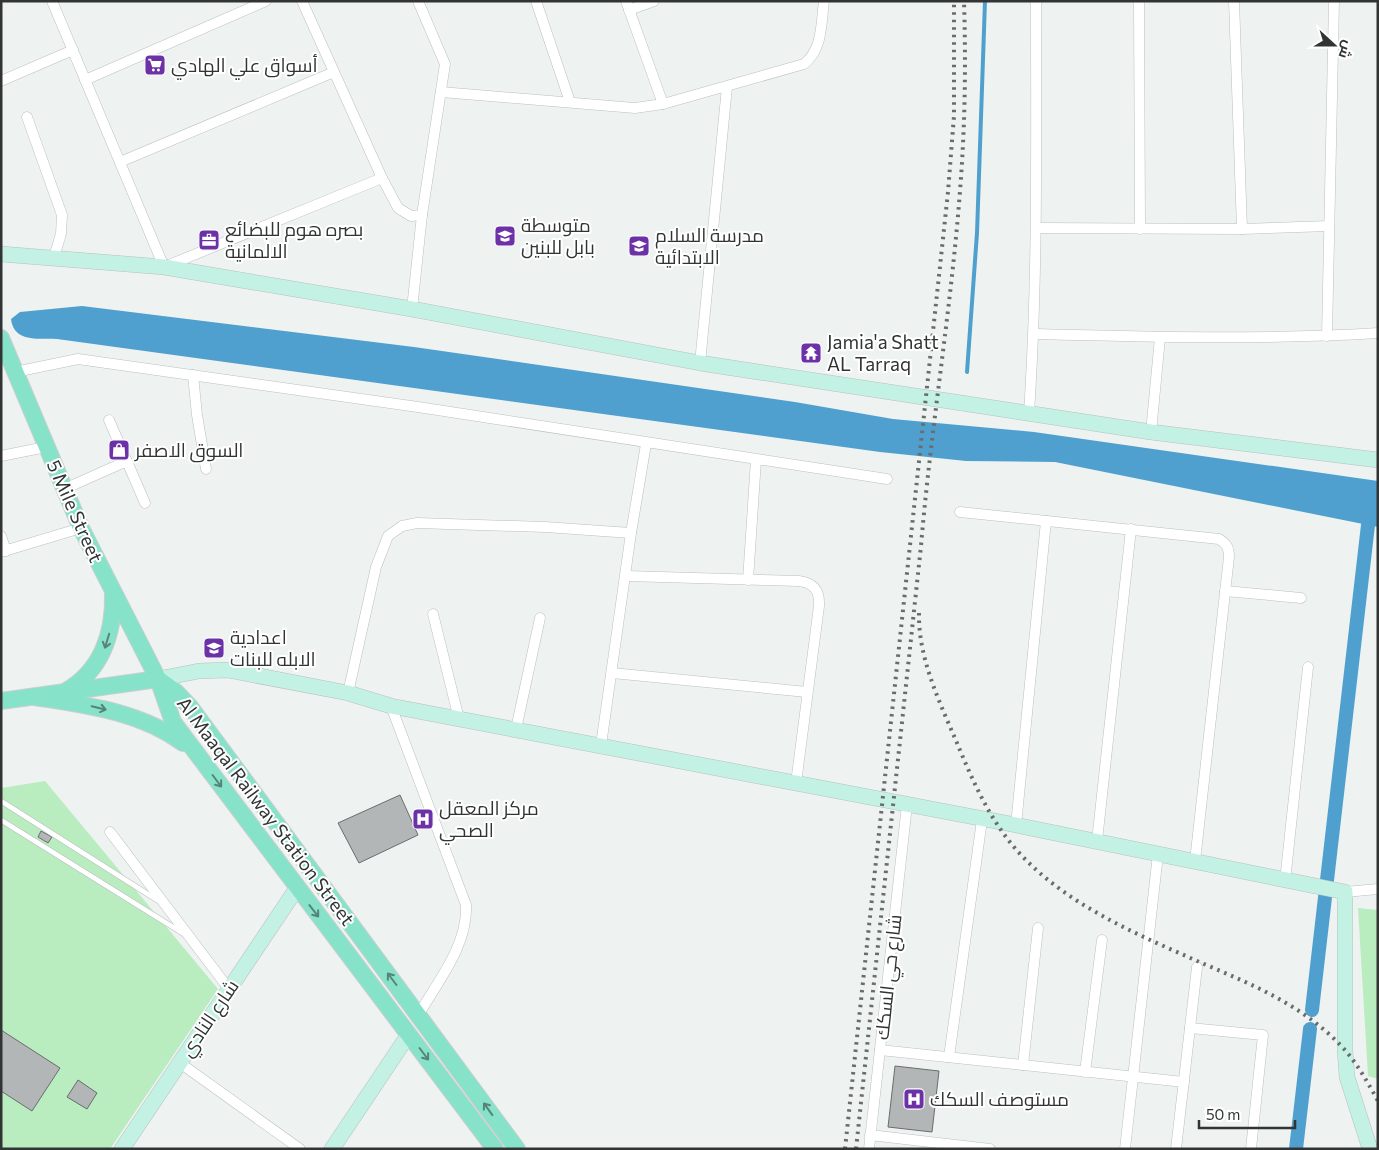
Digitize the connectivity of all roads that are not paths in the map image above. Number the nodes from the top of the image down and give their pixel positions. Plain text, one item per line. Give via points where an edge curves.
1 (52, 1) edge
2 (266, 1) edge
3 (302, 1) edge
4 (418, 1) edge
5 (536, 1) edge
6 (654, 1) edge
7 (824, 1) edge
8 (1036, 1) edge
9 (1138, 1) edge
10 (1234, 1) edge
11 (1334, 1) edge
12 (628, 6) edge
13 (73, 50) junction
14 (334, 72) junction
15 (85, 80) junction
16 (1, 81) edge
17 (727, 87) junction
18 (441, 92) junction
19 (570, 102) junction
20 (663, 104) junction
21 (27, 117) dead end
22 (120, 162) junction
23 (382, 178) junction
24 (422, 215) junction
25 (1329, 226) junction
26 (1036, 228) junction
27 (1140, 229) junction
28 (1242, 229) junction
29 (1, 254) edge
30 (54, 257) junction
31 (164, 267) junction
32 (412, 309) junction
33 (1378, 333) edge
34 (1034, 334) junction
35 (1327, 336) junction
36 (1160, 338) junction
37 (3, 347) edge
38 (700, 364) junction
39 (15, 372) junction
40 (193, 375) junction
41 (1029, 413) junction
42 (109, 420) dead end
43 (1151, 432) junction
44 (646, 444) junction
45 (46, 447) junction
46 (1, 456) edge
47 (756, 460) junction
48 (1378, 460) edge
49 (127, 461) junction
50 (206, 469) dead end
51 (887, 479) dead end
52 (64, 489) junction
53 (145, 504) dead end
54 (960, 512) dead end
55 (1046, 521) junction
56 (81, 528) junction
57 (1131, 529) junction
58 (631, 533) junction
59 (1, 536) edge
60 (4, 551) edge
61 (626, 576) junction
62 (748, 580) junction
63 (1225, 591) junction
64 (112, 593) junction
65 (1301, 598) dead end
66 (433, 614) dead end
67 (540, 618) dead end
68 (1308, 667) dead end
69 (612, 673) junction
70 (158, 679) junction
71 (807, 692) junction
72 (62, 693) junction
73 (348, 694) junction
74 (34, 697) junction
75 (1, 702) edge
76 (391, 706) junction
77 (459, 719) junction
78 (516, 729) junction
79 (601, 745) junction
80 (195, 752) junction
81 (796, 783) junction
82 (1, 801) edge
83 (907, 805) junction
84 (1, 820) edge
85 (982, 820) junction
86 (1016, 825) junction
87 (110, 832) dead end
88 (1097, 842) junction
89 (1158, 854) junction
90 (1194, 861) junction
91 (1285, 881) junction
92 (297, 888) junction
93 (1378, 889) edge
94 (1338, 891) junction
95 (164, 904) junction
96 (1038, 928) dead end
97 (190, 938) junction
98 (1102, 940) dead end
99 (1197, 966) dead end
100 (229, 989) junction
101 (419, 1014) junction
102 (1190, 1028) junction
103 (409, 1034) junction
104 (880, 1050) junction
105 (949, 1057) junction
106 (180, 1062) junction
107 (1023, 1065) junction
108 (1085, 1072) junction
109 (1133, 1077) junction
110 (1184, 1082) junction
111 (870, 1135) junction
112 (933, 1146) edge
113 (970, 1148) edge
114 (122, 1149) edge
115 (300, 1149) edge
116 (332, 1149) edge
117 (495, 1149) edge
118 (517, 1149) edge
119 (869, 1149) edge
120 (990, 1149) edge
121 (1125, 1149) edge
122 (1176, 1149) edge
123 (1251, 1149) edge
124 (1370, 1149) edge

1 - 13 street
2 - 15 street
3 - 14 street
4 - 18 street via 445,64
5 - 19 street
6 - 12 street
7 - 17 street via 819,40 811,59 804,64
8 - 26 street
9 - 27 street
10 - 28 street
11 - 25 street
12 - 20 street
13 - 15 street
13 - 16 street
14 - 22 street
14 - 23 street
15 - 22 street
17 - 20 street
17 - 38 street
18 - 19 street
18 - 24 street
19 - 20 street via 614,108
21 - 30 street via 62,215 61,234
22 - 31 street
23 - 24 street via 398,208 411,216
23 - 31 street
24 - 32 street
25 - 28 street
25 - 35 street
26 - 27 street
26 - 34 street
27 - 28 street
29 - 30 street
30 - 31 street
31 - 32 street
32 - 38 street
33 - 35 street
34 - 36 street
34 - 41 street
35 - 36 street
36 - 43 street
37 - 39 main road, 5 Mile Street
38 - 41 street
39 - 40 street via 78,359
39 - 45 main road, 5 Mile Street
40 - 44 street
40 - 50 street via 196,415
41 - 43 street
42 - 49 street
43 - 48 street
44 - 47 street
44 - 58 street
45 - 46 street
45 - 52 main road, 5 Mile Street
47 - 51 street
47 - 62 street
49 - 52 street
49 - 53 street
52 - 56 main road, 5 Mile Street
54 - 55 street
55 - 57 street
55 - 86 street
56 - 60 street
56 - 64 main road, 5 Mile Street
57 - 63 street via 1219,538 1229,549
57 - 88 street
58 - 61 street
58 - 73 street via 417,523 402,526 388,536 376,567
59 - 60 street
61 - 62 street
61 - 69 street
62 - 71 street via 800,581 816,588 820,596
63 - 65 street
63 - 90 street
64 - 70 main road, 5 Mile Street
64 -> 72 main road via 111,626 102,653 87,676
66 - 77 street
67 - 78 street
68 - 91 street
69 - 71 street
69 - 79 street
70 - 72 main road
70 - 73 street via 199,671 228,670
70 - 80 main road, Al Maaqal Railway Station Street via 172,722
101 -> 70 main road, Al Maaqal Railway Station Street via 191,708
71 - 81 street
72 - 74 main road
73 - 76 street
74 - 75 main road
74 -> 80 main road via 86,705 134,718 164,730
76 - 77 street
76 - 101 street via 466,905 463,935
77 - 78 street
78 - 79 street
79 - 81 street
80 -> 92 main road, Al Maaqal Railway Station Street
81 - 83 street
82 - 95 lane
83 - 85 street
83 - 104 street, شارع حي السكك
84 - 97 lane
85 - 86 street
85 - 105 street
86 - 88 street
87 - 95 street
88 - 89 street
89 - 90 street
89 - 109 street
90 - 91 street
91 - 94 street
92 - 100 street, شارع النادي
92 -> 103 main road, Al Maaqal Railway Station Street
93 - 94 street
94 - 124 street via 1347,1077
95 - 97 street
96 - 107 street
97 - 100 street
98 - 108 street
99 - 102 street
100 - 106 street, شارع النادي
118 -> 101 main road, Al Maaqal Railway Station Street
102 - 110 street
102 - 123 street via 1263,1035
103 - 116 street
103 -> 117 main road, Al Maaqal Railway Station Street
104 - 105 street
104 - 111 street, شارع حي السكك
105 - 107 street
106 - 114 street, شارع النادي
106 - 115 street
107 - 108 street
108 - 109 street
109 - 110 street
109 - 121 street
110 - 122 street
111 - 112 street
111 - 119 street, شارع حي السكك
112 - 113 street
113 - 120 street

